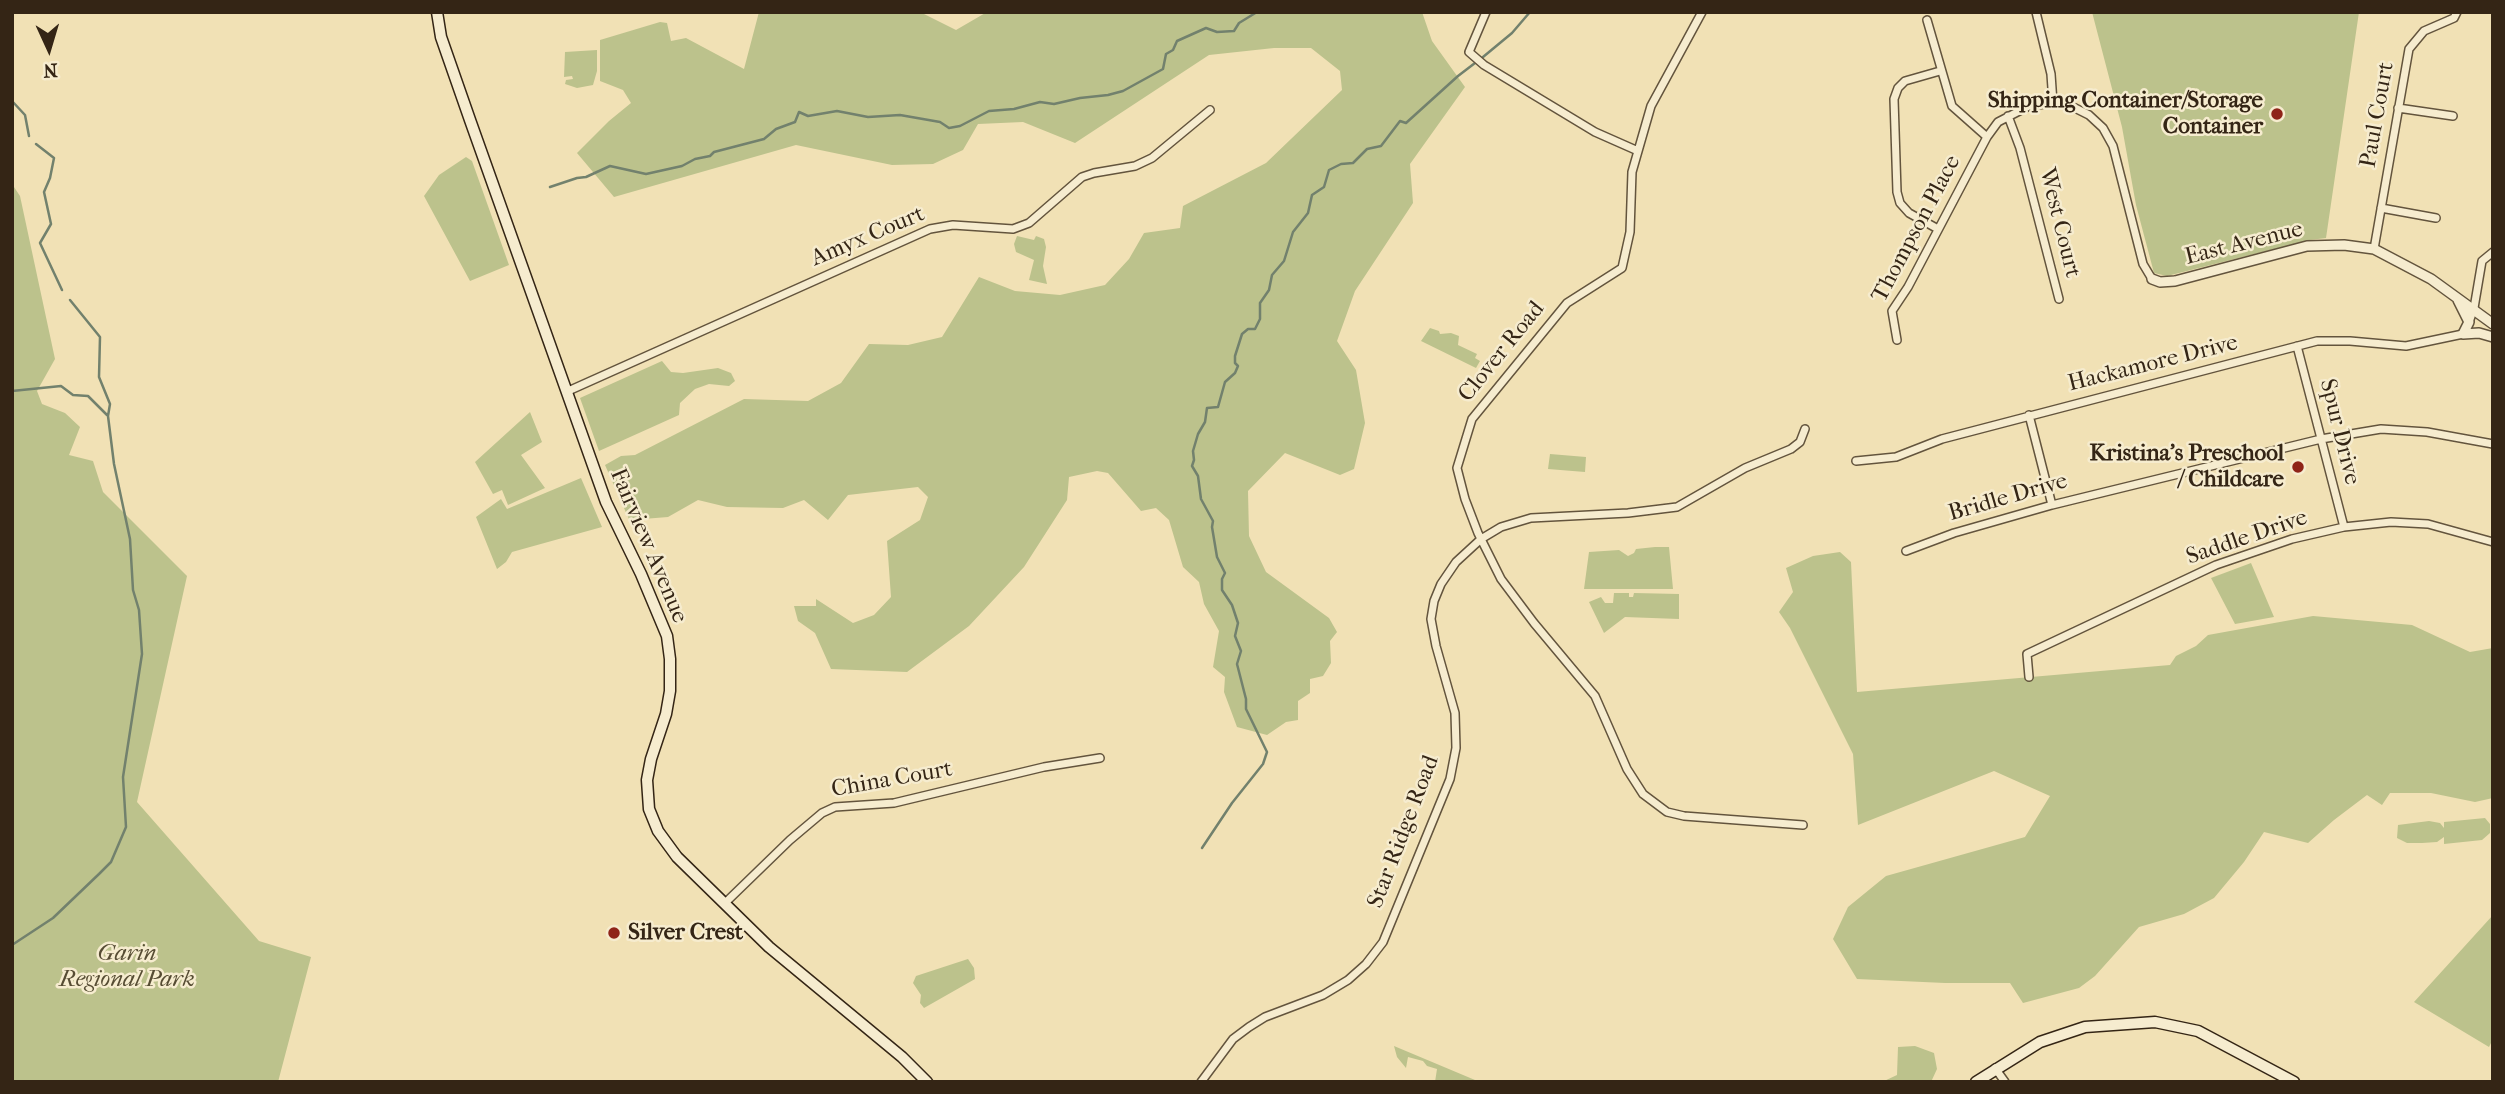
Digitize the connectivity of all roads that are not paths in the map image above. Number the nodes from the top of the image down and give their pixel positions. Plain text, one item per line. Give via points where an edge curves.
1 (437, 12) edge
2 (1486, 12) edge
3 (1702, 12) edge
4 (2036, 12) edge
5 (2457, 12) edge
6 (1927, 20) dead end
7 (1940, 71) junction
8 (2053, 103) junction
9 (2398, 108) junction
10 (1210, 110) dead end
11 (2007, 116) junction
12 (2453, 116) dead end
13 (1987, 137) junction
14 (1638, 151) junction
15 (2381, 208) junction
16 (2436, 218) dead end
17 (1938, 229) junction
18 (2374, 249) junction
19 (2493, 252) edge
20 (2152, 279) joint
21 (2059, 299) dead end
22 (2457, 299) junction
23 (2474, 309) junction
24 (2469, 322) junction
25 (2493, 324) edge
26 (2463, 334) junction
27 (2493, 337) edge
28 (1897, 340) dead end
29 (2297, 346) junction
30 (566, 392) junction
31 (2029, 415) junction
32 (1805, 429) dead end
33 (2321, 439) junction
34 (2493, 444) edge
35 (1856, 461) dead end
36 (2052, 505) junction
37 (2344, 527) junction
38 (1481, 539) junction
39 (2493, 542) edge
40 (1906, 551) dead end
41 (2029, 677) dead end
42 (1100, 758) dead end
43 (1803, 825) dead end
44 (724, 904) junction
45 (1995, 1068) junction
46 (927, 1082) edge
47 (1201, 1082) edge
48 (1976, 1082) edge
49 (2004, 1082) edge
50 (2294, 1082) edge

1 - 30 main road, Fairview Avenue via 441,37
2 - 14 street via 1469,52 1595,132
3 - 14 street, Clover Road via 1651,106
4 - 8 street
5 - 9 street, Paul Court via 2454,19 2424,31 2409,49
6 - 7 street
7 - 13 street via 1952,106
7 - 17 street via 1905,81 1894,99 1900,204
8 - 11 street via 2029,106
8 - 20 street via 2082,110 2109,136 2143,264
9 - 12 street
9 - 15 street, Paul Court
10 - 30 street, Amyx Court via 1152,159 1082,177 1029,223 1013,229 953,225 930,229
11 - 13 street, Thompson Place
11 - 21 street, West Court via 2020,148
13 - 17 street, Thompson Place
14 - 38 street, Clover Road via 1622,268 1567,303 1466,432 1457,468
15 - 16 street
15 - 18 street, Paul Court
17 - 28 street, Thompson Place via 1892,311
18 - 20 street, East Avenue via 2307,246 2175,281
18 - 22 street, East Avenue via 2431,279
19 - 23 street via 2482,261
22 - 23 street, East Avenue
22 - 24 street, East Avenue
23 - 24 street
23 - 25 street, East Avenue
24 - 26 street
26 - 27 street
26 - 29 street, Hackamore Drive via 2406,346 2350,341
29 - 31 street, Hackamore Drive
29 - 33 street, Spur Drive
30 - 44 main road, Fairview Avenue via 606,502 667,636 670,691 647,780 652,818 667,845
31 - 35 street, Hackamore Drive via 1896,457
31 - 36 street
32 - 38 street, Star Ridge Road via 1791,449 1745,468 1677,506 1531,518
33 - 34 street, Bridle Drive via 2381,429
33 - 36 street, Bridle Drive
33 - 37 street, Spur Drive
36 - 40 street, Bridle Drive
37 - 39 street, Saddle Drive via 2428,524
37 - 41 street, Saddle Drive via 2217,565 2027,654
38 - 43 street, Clover Road via 1501,579 1595,696 1643,794 1667,812 1684,816
38 - 47 street, Star Ridge Road via 1456,562 1434,601 1431,619 1455,713 1456,748 1450,779 1383,943 1360,971 1342,984 1265,1017 1233,1039
42 - 44 street, China Court via 894,803 835,807 790,840
44 - 46 main road, Fairview Avenue
45 - 48 main road
45 - 49 street
45 - 50 main road via 2040,1042 2085,1027 2155,1022 2208,1035

